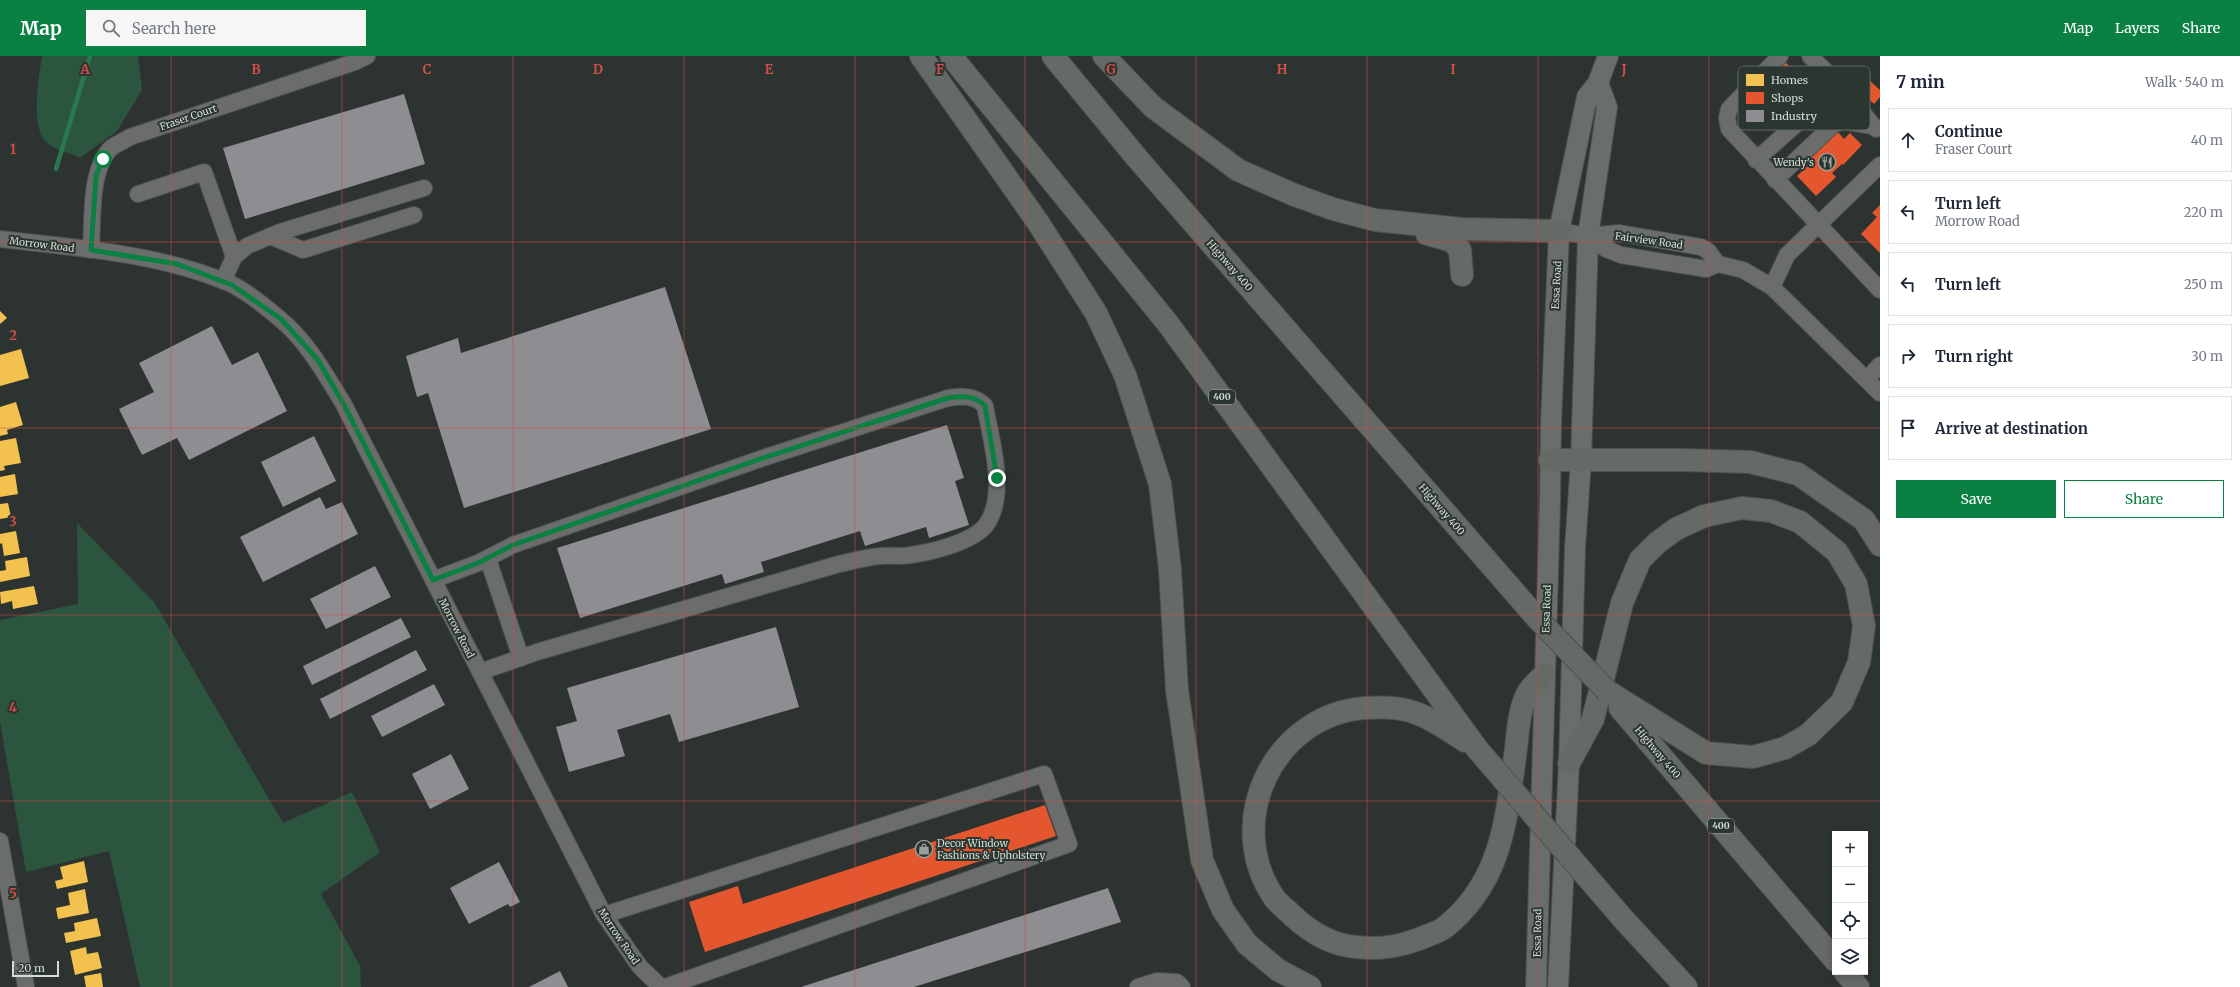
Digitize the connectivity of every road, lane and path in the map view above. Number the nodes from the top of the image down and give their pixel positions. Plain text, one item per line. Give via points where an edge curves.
1 (367, 56) edge
2 (921, 56) edge
3 (951, 56) edge
4 (1053, 56) edge
5 (1104, 56) edge
6 (1608, 56) edge
7 (1780, 56) edge
8 (1812, 58) edge
9 (1770, 66) edge
10 (1820, 66) edge
11 (1598, 83) junction
12 (1738, 100) edge
13 (1870, 121) edge
14 (1877, 129) edge
15 (1790, 130) edge
16 (1828, 130) edge
17 (1756, 160) junction
18 (1880, 165) edge
19 (1775, 180) junction
20 (424, 188) dead end
21 (138, 194) dead end
22 (362, 206) junction
23 (414, 215) dead end
24 (1375, 220) junction
25 (1818, 226) junction
26 (370, 229) junction
27 (1559, 231) junction
28 (270, 236) junction
29 (1588, 236) junction
30 (0, 239) edge
31 (91, 250) junction
32 (234, 257) junction
33 (1718, 264) junction
34 (1462, 275) dead end
35 (223, 281) junction
36 (1772, 288) junction
37 (1880, 290) edge
38 (1880, 365) edge
39 (1868, 379) junction
40 (1880, 393) edge
41 (1550, 460) junction
42 (1581, 460) junction
43 (1880, 546) edge
44 (488, 559) junction
45 (433, 580) junction
46 (521, 658) junction
47 (480, 672) junction
48 (1544, 676) junction
49 (1607, 691) junction
50 (1478, 750) junction
51 (1569, 763) junction
52 (0, 841) edge
53 (604, 915) junction
54 (1832, 956) edge
55 (1848, 975) edge
56 (26, 987) edge
57 (662, 987) edge
58 (665, 987) edge
59 (1138, 987) edge
60 (1182, 987) edge
61 (1310, 987) edge
62 (1536, 987) edge
63 (1558, 987) edge
64 (1686, 987) edge
65 (1858, 987) edge

1 - 31 street, Fraser Court via 130,137 111,148 96,176
2 - 61 highway via 1037,221 1088,300 1125,375 1160,484 1170,569 1178,698 1202,860 1223,910 1247,944 1278,970
3 - 50 highway, 400 via 1169,325
4 - 49 highway, Highway 400 / 400, bridge via 1137,158 1536,617
5 - 24 highway via 1153,107 1238,170 1292,194
6 - 11 main road, Essa Road
7 - 9 street
8 - 10 street
11 - 27 main road, Essa Road via 1586,97
11 - 29 main road via 1607,107
12 - 17 street via 1729,109 1729,128
13 - 14 street
15 - 17 street
16 - 19 street
17 - 19 street
18 - 25 street
19 - 25 street
20 - 22 street
21 - 32 street via 204,172
22 - 26 street
22 - 28 street
23 - 26 street
24 - 27 highway via 1462,229
24 - 34 highway via 1396,231 1434,235 1452,241 1460,250
25 - 36 street via 1787,255
25 - 37 street
26 - 28 street via 304,250
27 - 29 street
27 - 41 main road, Essa Road
28 - 32 street via 247,246
29 - 33 street, Fairview Road via 1606,249 1621,255 1706,269
29 - 33 street, Fairview Road via 1619,233 1701,247 1708,251
29 - 42 main road
30 - 31 street, Morrow Road
31 - 35 street, Morrow Road via 177,264
32 - 35 street
33 - 36 street, Fairview Road via 1742,270
35 - 45 street, Morrow Road via 281,319 318,360 343,403
36 - 39 street, Fairview Road
38 - 39 street
39 - 40 street, Fairview Road
41 - 42 highway
41 - 48 main road, Essa Road
42 - 43 highway via 1750,462 1798,474 1864,520
42 - 51 main road via 1575,548
44 - 45 street
44 - 46 street
44 - 46 street via 527,540 763,458 948,398 971,398 985,406 997,485 995,506 986,525 974,535 950,545 910,556 864,558 839,564
45 - 47 street, Morrow Road
46 - 47 street
47 - 53 street, Morrow Road
48 - 50 highway via 1529,691 1521,712 1500,848 1477,895 1443,929 1405,945 1373,949 1342,946 1307,929 1276,900 1260,868 1254,842 1253,817 1259,794 1275,759 1295,736 1316,722 1349,709 1382,707 1410,711 1442,725
48 - 62 main road, Essa Road
49 - 51 highway via 1706,753 1753,757 1785,748 1808,735 1842,702 1859,662 1864,626 1856,584 1837,552 1800,522 1771,511 1742,508 1704,516 1676,529 1640,560 1622,603 1593,719
49 - 54 highway, Highway 400 / 400
50 - 64 highway, 400, bridge via 1625,921
51 - 63 main road
52 - 56 street
53 - 57 street, Morrow Road via 640,967
53 - 58 street via 1044,774 1069,844
55 - 65 highway
59 - 60 street via 1157,981 1178,982

